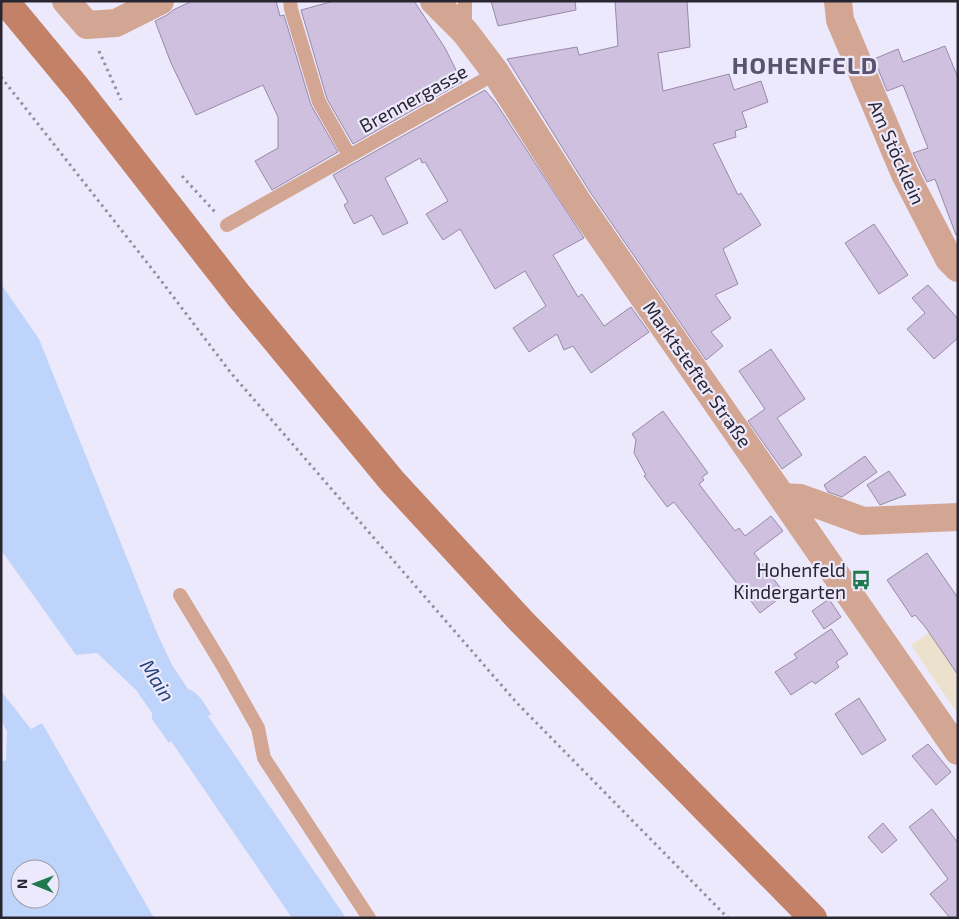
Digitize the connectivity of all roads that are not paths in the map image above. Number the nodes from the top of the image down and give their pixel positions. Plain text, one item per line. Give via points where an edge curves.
1 (5, 1) edge
2 (66, 1) edge
3 (160, 1) edge
4 (290, 1) edge
5 (434, 1) edge
6 (465, 1) edge
7 (838, 1) edge
8 (465, 32) junction
9 (496, 73) junction
10 (349, 155) junction
11 (227, 225) road end
12 (958, 268) edge
13 (783, 497) junction
14 (958, 517) edge
15 (180, 595) dead end
16 (958, 751) edge
17 (369, 918) edge
18 (813, 918) edge

1 - 18 main road via 239,296 392,481 522,622
2 - 3 street via 87,25 116,24
4 - 10 lane, Brennergasse via 319,102
5 - 8 street, Marktstefter Straße
6 - 8 lane
7 - 12 street, Am Stöcklein via 840,20 905,174 948,259
8 - 9 street, Marktstefter Straße
9 - 10 lane, Brennergasse
9 - 13 street, Marktstefter Straße via 577,201
10 - 11 lane, Brennergasse
13 - 14 street via 800,498 863,521
13 - 16 street, Marktstefter Straße
15 - 17 lane via 258,728 264,758

